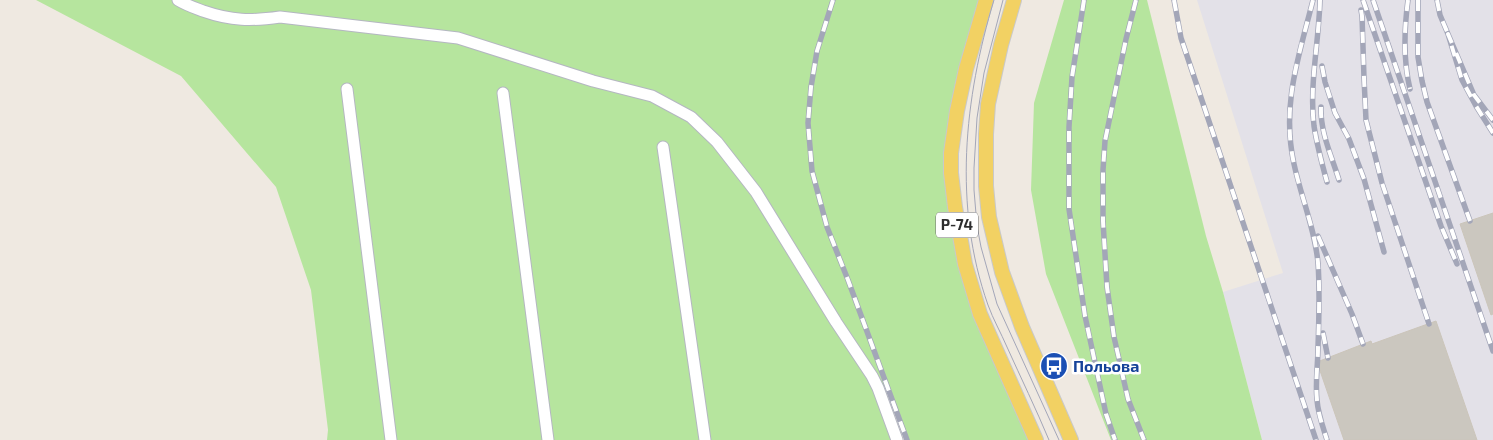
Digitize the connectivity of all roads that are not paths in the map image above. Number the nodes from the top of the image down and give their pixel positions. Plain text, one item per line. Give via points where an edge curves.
1 (178, 0) edge
2 (986, 0) edge
3 (1014, 0) edge
4 (347, 89) dead end
5 (503, 93) dead end
6 (663, 147) dead end
7 (391, 440) edge
8 (548, 440) edge
9 (705, 440) edge
10 (897, 440) edge
11 (1036, 440) edge
12 (1071, 440) edge

1 - 10 street via 222,17 242,20 288,17 458,38 593,81 652,96 691,117 717,142 756,192 872,376
2 - 11 main road, Р-74 via 957,111 951,153 954,207 965,264 980,314
3 - 12 main road, Р-74 via 1000,45 988,104 986,186 989,217 1002,272 1022,327
4 - 7 street
5 - 8 street
6 - 9 street

